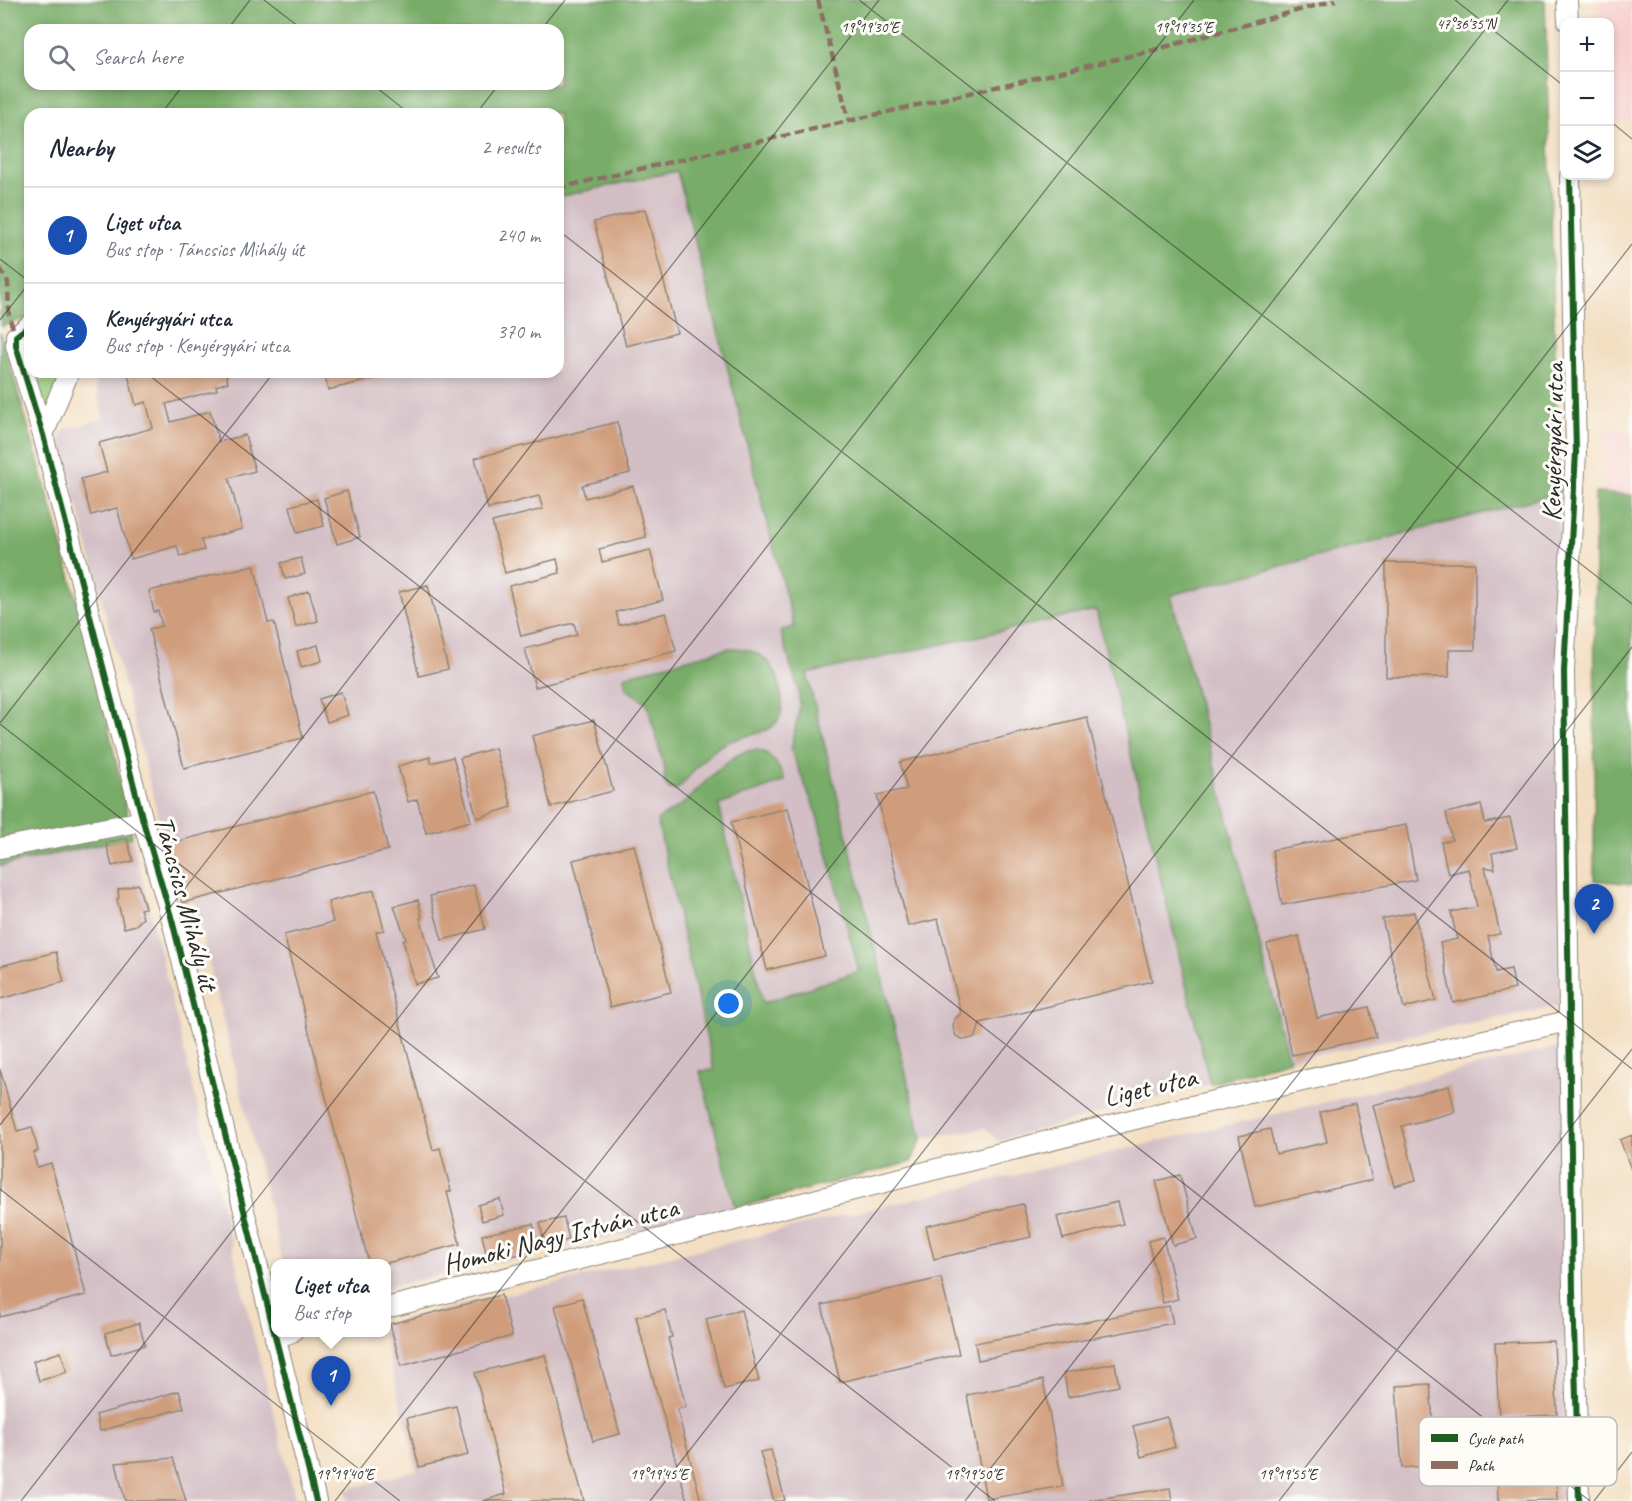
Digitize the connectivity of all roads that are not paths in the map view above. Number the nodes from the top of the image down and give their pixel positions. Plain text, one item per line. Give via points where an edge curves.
1 (1567, 0) edge
2 (1568, 18) edge
3 (1570, 180) edge
4 (24, 330) edge
5 (24, 371) edge
6 (26, 378) edge
7 (67, 378) edge
8 (44, 435) junction
9 (143, 821) junction
10 (0, 848) edge
11 (1568, 1021) junction
12 (747, 1217) joint
13 (271, 1287) edge
14 (391, 1307) edge
15 (284, 1337) edge
16 (1577, 1417) edge
17 (1579, 1486) edge
18 (316, 1501) edge
19 (1579, 1501) edge

1 - 2 street
3 - 11 street, Kenyérgyári utca via 1576,452 1564,670
4 - 5 street, Táncsics Mihály út via 16,336 16,346
6 - 8 street, Táncsics Mihály út
7 - 8 street
8 - 9 street, Táncsics Mihály út
9 - 10 street
9 - 13 street, Táncsics Mihály út
11 - 12 street, Liget utca via 1143,1117
11 - 16 street, Kenyérgyári utca
12 - 14 street, Homoki Nagy István utca
15 - 18 street, Táncsics Mihály út
17 - 19 street, Kenyérgyári utca

